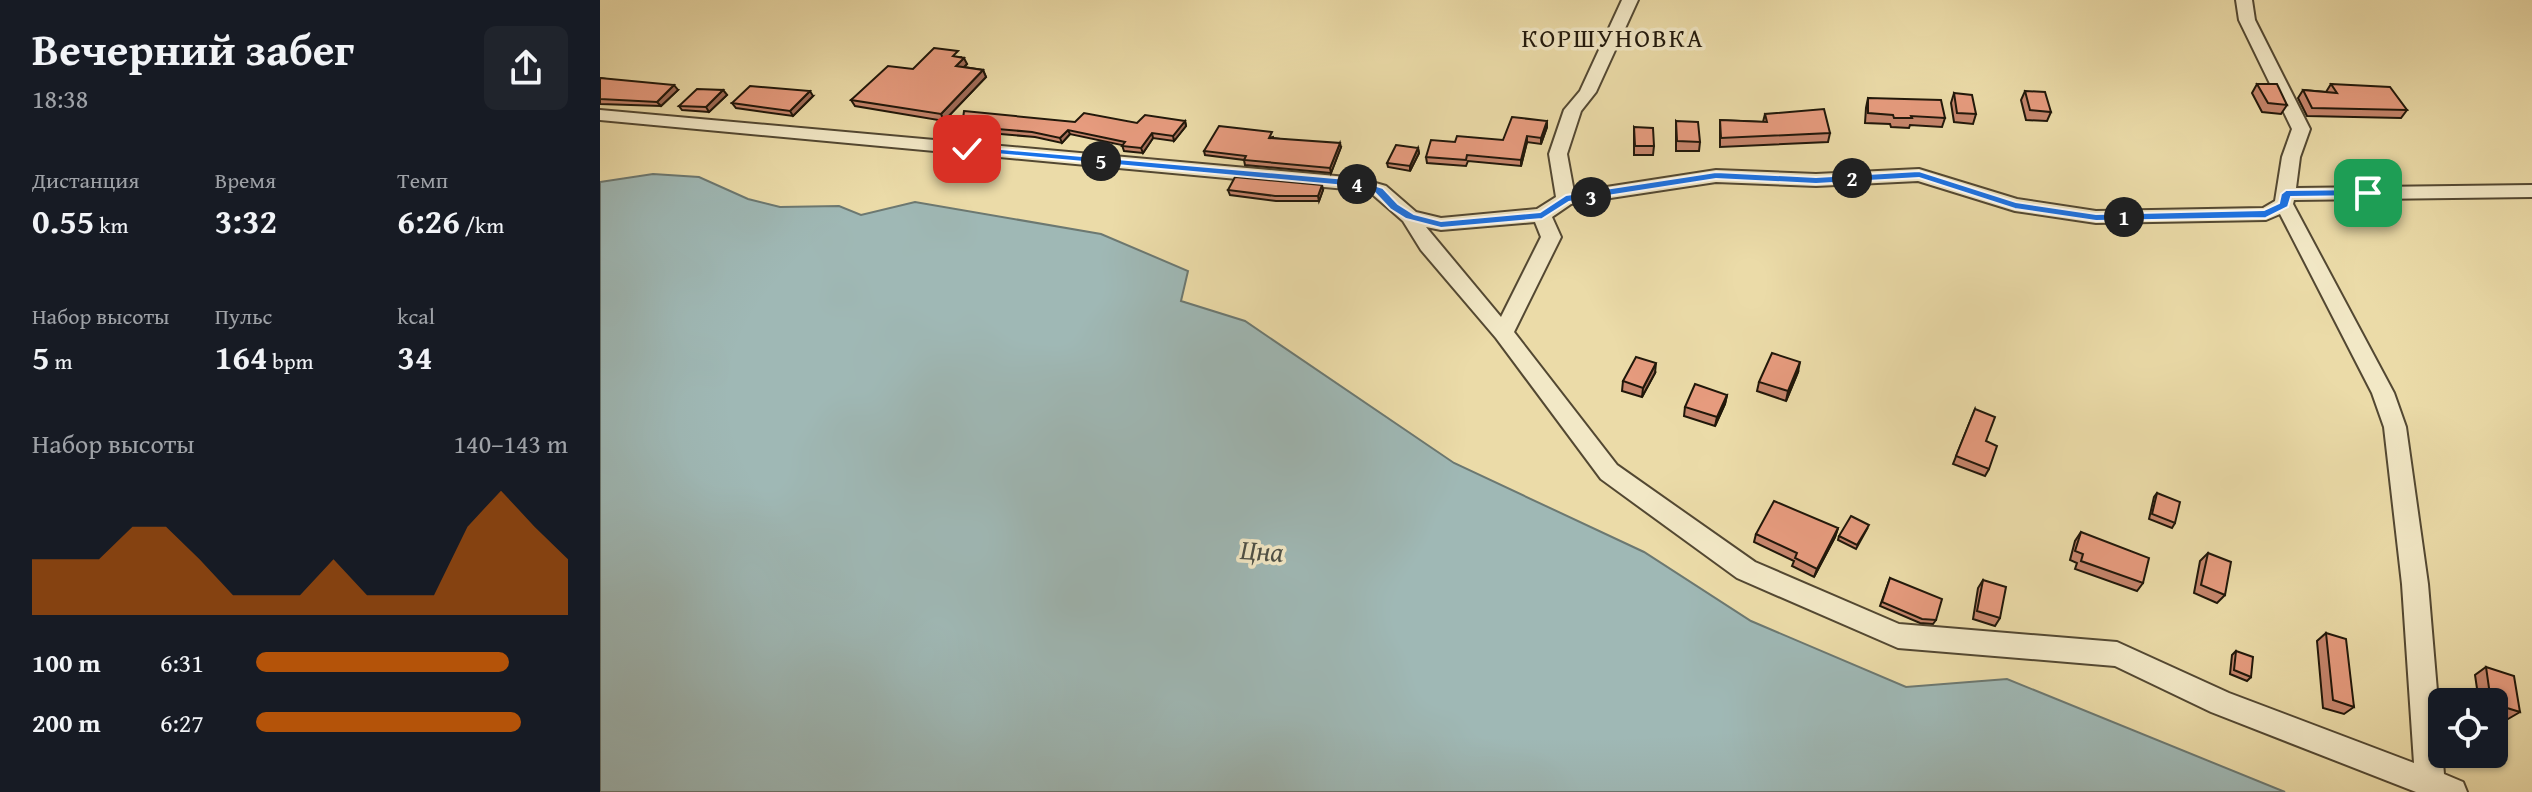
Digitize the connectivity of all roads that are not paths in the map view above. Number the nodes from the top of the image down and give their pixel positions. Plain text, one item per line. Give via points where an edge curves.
1 (1630, 0) edge
2 (2244, 0) edge
3 (600, 115) edge
4 (2532, 191) edge
5 (1566, 199) junction
6 (2285, 199) junction
7 (1542, 215) junction
8 (1410, 217) junction
9 (1503, 333) junction
10 (2430, 782) junction
11 (2453, 792) edge

1 - 5 street via 1588,92 1573,110 1558,154
2 - 6 street via 2247,20 2301,129
3 - 8 street via 1358,184 1379,190
4 - 6 street
5 - 6 street via 1716,176 1816,180 1919,175 2015,205 2096,217 2266,214
5 - 7 street
6 - 10 street via 2395,427 2415,584
7 - 8 street via 1441,224
7 - 9 street via 1551,237
8 - 9 street
9 - 10 street via 1609,472 1746,570 1898,636 2117,654 2221,703
10 - 11 street

